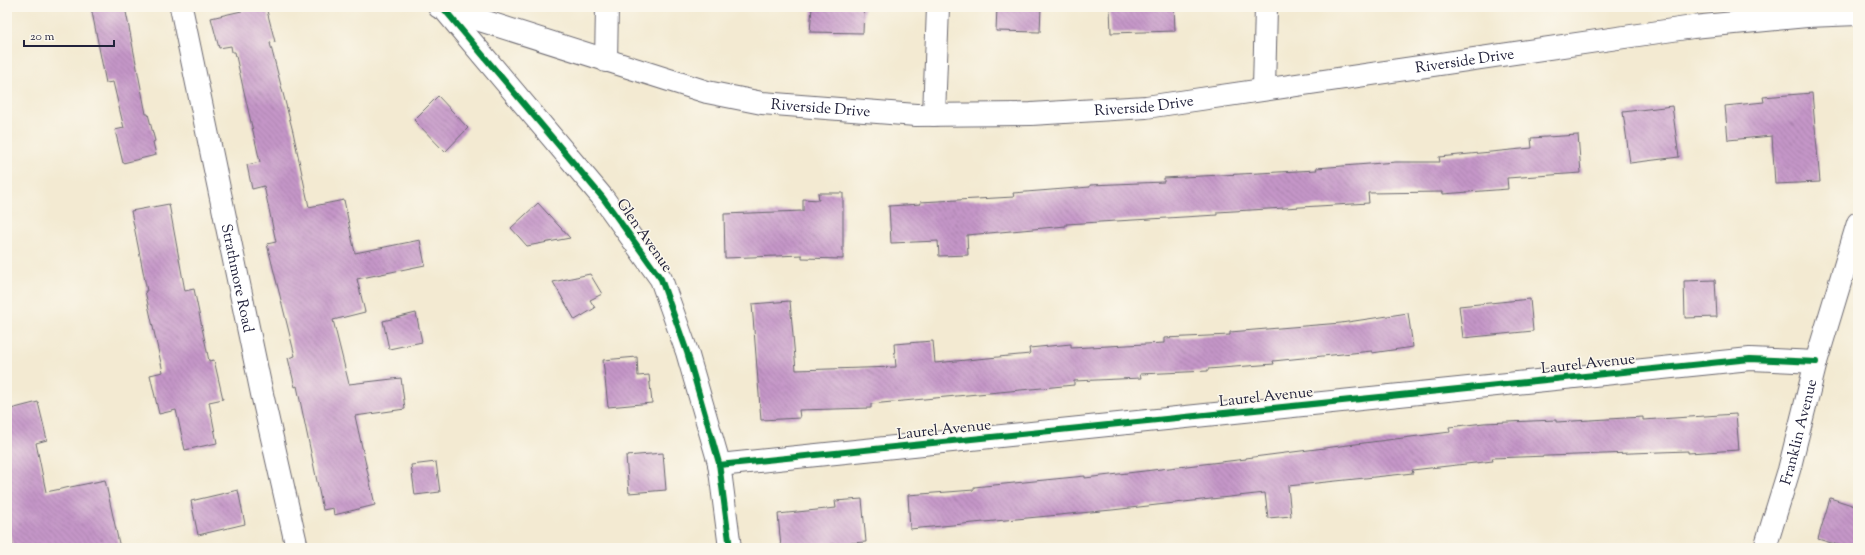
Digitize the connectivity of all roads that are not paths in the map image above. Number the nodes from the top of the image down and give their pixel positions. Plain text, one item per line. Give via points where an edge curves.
1 (181, 7) edge
2 (607, 7) edge
3 (938, 7) edge
4 (1266, 7) edge
5 (442, 8) edge
6 (1858, 14) edge
7 (606, 61) junction
8 (1264, 88) junction
9 (934, 115) junction
10 (1858, 223) edge
11 (1816, 362) junction
12 (719, 466) junction
13 (298, 548) edge
14 (730, 548) edge
15 (1765, 548) edge

1 - 13 street, Strathmore Road via 262,394
2 - 7 street
3 - 9 street
4 - 8 street
5 - 7 street, Riverside Drive
5 - 12 street, Glen Avenue via 603,198 661,278 687,352
6 - 8 street, Riverside Drive via 1807,16 1693,27
7 - 9 street, Riverside Drive via 707,92 762,103 817,109
8 - 9 street, Riverside Drive via 1146,106 1031,114
10 - 11 street, Franklin Avenue
11 - 12 street, Laurel Avenue via 1750,359
11 - 15 street, Franklin Avenue via 1789,470
12 - 14 street, Glen Avenue

